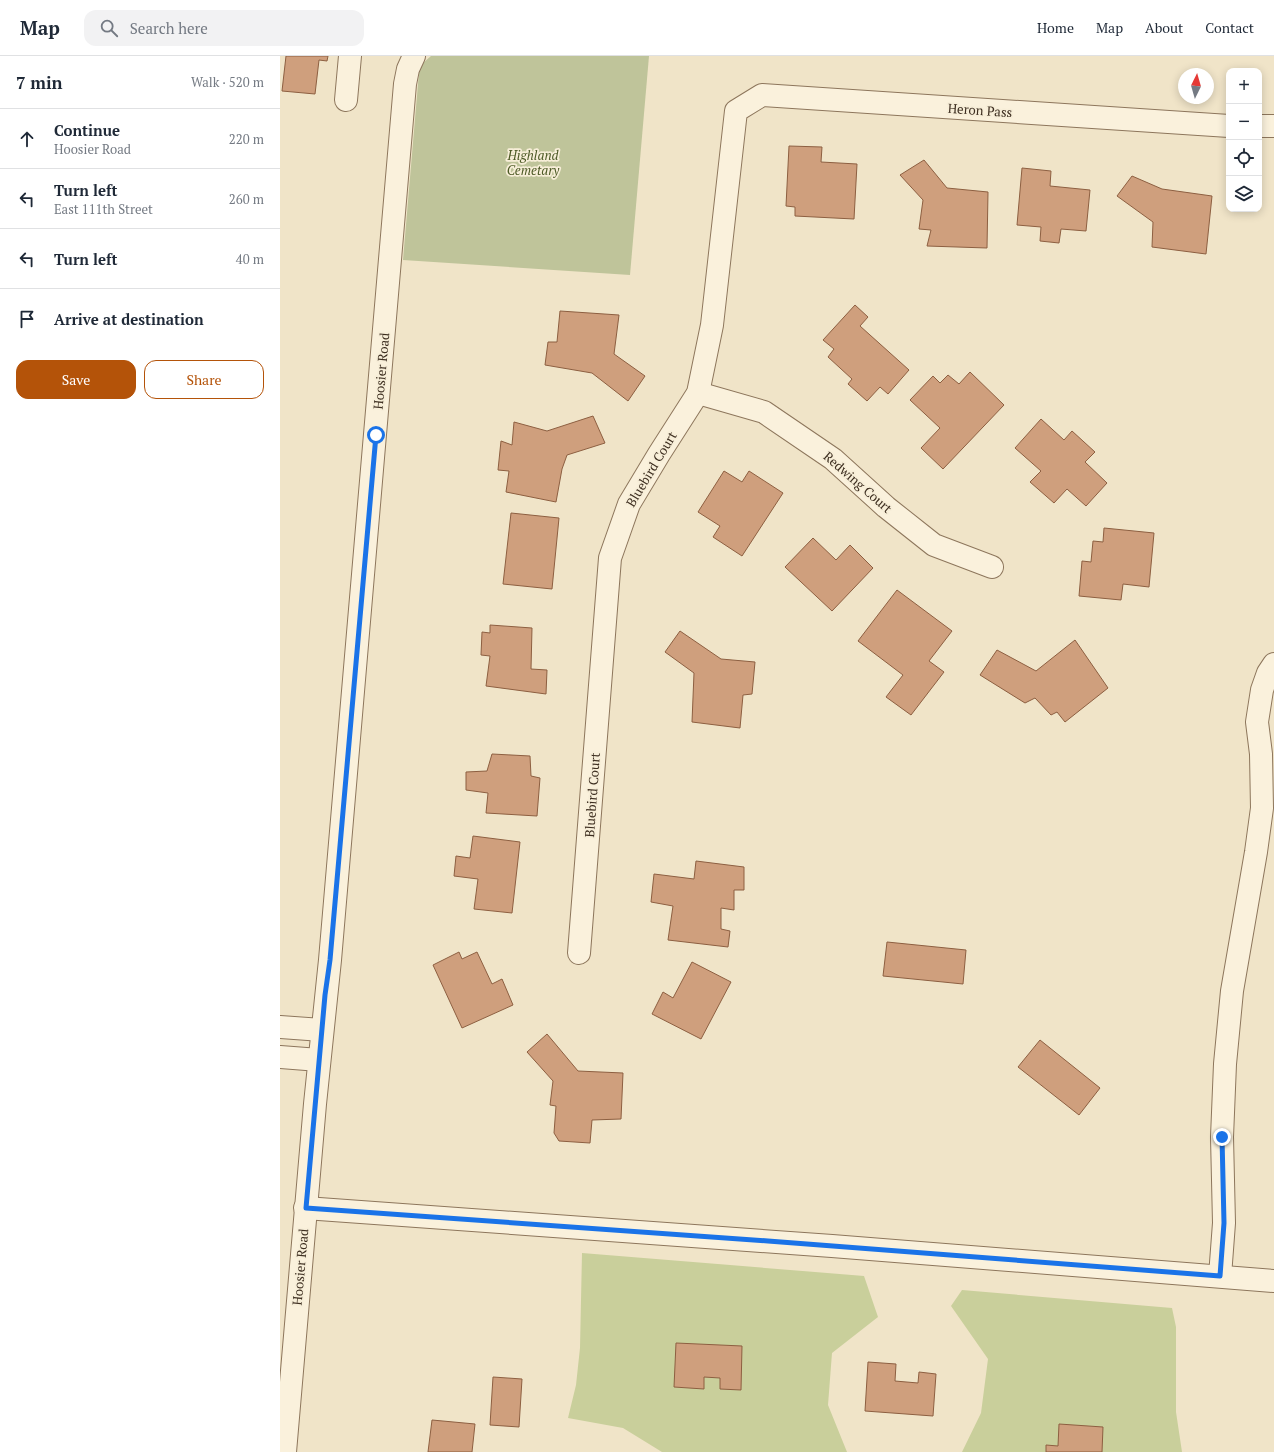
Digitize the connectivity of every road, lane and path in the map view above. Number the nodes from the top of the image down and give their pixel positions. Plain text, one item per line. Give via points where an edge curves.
1 (350, 56) edge
2 (414, 56) edge
3 (346, 100) dead end
4 (736, 111) joint
5 (1226, 126) edge
6 (698, 394) junction
7 (992, 567) dead end
8 (1274, 664) edge
9 (579, 953) dead end
10 (280, 1027) edge
11 (322, 1030) junction
12 (280, 1057) edge
13 (319, 1060) junction
14 (306, 1208) junction
15 (1220, 1276) junction
16 (1274, 1281) edge
17 (285, 1452) edge

1 - 3 street
2 - 11 street, Hoosier Road via 405,84
4 - 5 street, Heron Pass via 762,95
4 - 6 street, Bluebird Court via 712,325
6 - 7 street, Redwing Court via 764,412 833,459 886,507 934,545
6 - 9 street, Bluebird Court via 629,504 610,558
8 - 15 street via 1268,672 1262,690 1257,722 1261,754 1262,808 1232,991 1225,1064 1222,1137 1224,1223
10 - 11 street
11 - 13 street, Hoosier Road
12 - 13 street
13 - 14 street, Hoosier Road
14 - 15 street
14 - 17 street, Hoosier Road
15 - 16 street

